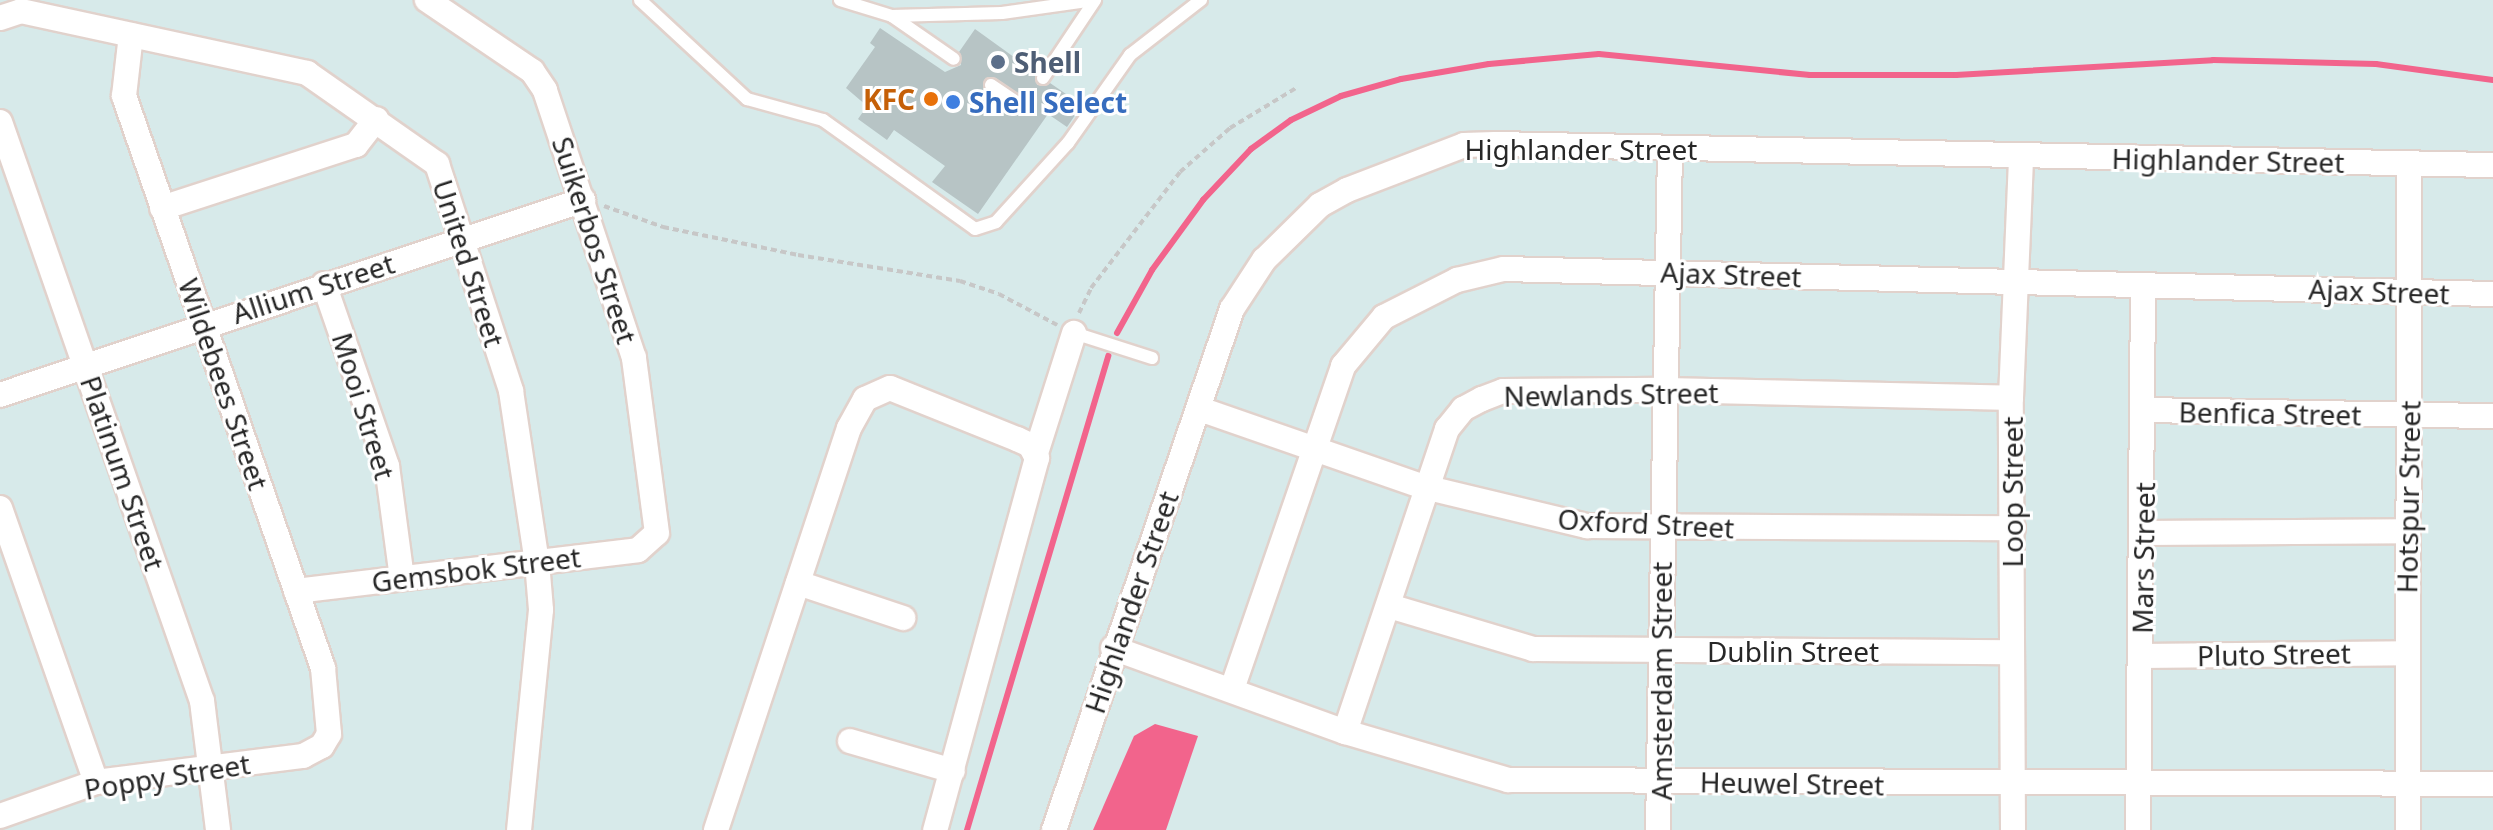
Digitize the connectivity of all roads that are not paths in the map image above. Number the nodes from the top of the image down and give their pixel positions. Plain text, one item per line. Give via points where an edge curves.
1 (427, 0) edge
2 (640, 0) edge
3 (840, 0) edge
4 (1094, 0) edge
5 (1201, 0) edge
6 (870, 5) edge
7 (892, 16) junction
8 (0, 18) edge
9 (131, 35) junction
10 (954, 59) dead end
11 (1043, 78) dead end
12 (991, 85) dead end
13 (1029, 100) dead end
14 (376, 119) junction
15 (0, 122) edge
16 (1670, 148) junction
17 (2021, 155) junction
18 (2409, 163) junction
19 (2493, 165) edge
20 (583, 200) junction
21 (162, 208) junction
22 (461, 239) junction
23 (1668, 272) junction
24 (2015, 281) junction
25 (324, 284) junction
26 (2143, 285) junction
27 (2408, 292) junction
28 (2493, 294) edge
29 (203, 324) junction
30 (1085, 336) joint
31 (1152, 358) dead end
32 (85, 365) junction
33 (1666, 390) junction
34 (0, 395) edge
35 (2011, 398) junction
36 (1200, 409) junction
37 (2143, 410) junction
38 (2409, 415) junction
39 (2493, 416) edge
40 (1314, 448) junction
41 (1036, 453) junction
42 (1424, 487) junction
43 (0, 508) edge
44 (1663, 528) junction
45 (2013, 528) junction
46 (2407, 531) junction
47 (2144, 533) junction
48 (653, 540) joint
49 (537, 562) junction
50 (402, 578) junction
51 (798, 583) junction
52 (296, 591) junction
53 (1389, 606) junction
54 (903, 618) dead end
55 (1113, 648) junction
56 (1660, 650) junction
57 (2011, 652) junction
58 (2407, 653) junction
59 (2141, 656) junction
60 (1232, 689) junction
61 (1345, 732) junction
62 (329, 734) joint
63 (850, 741) dead end
64 (210, 766) junction
65 (953, 771) junction
66 (1660, 781) junction
67 (96, 782) junction
68 (2493, 784) edge
69 (2013, 785) junction
70 (2137, 785) junction
71 (2409, 786) junction
72 (0, 816) edge
73 (218, 830) edge
74 (519, 830) edge
75 (716, 830) edge
76 (935, 830) edge
77 (1054, 830) edge
78 (1658, 830) edge
79 (2013, 830) edge
80 (2138, 830) edge
81 (2408, 830) edge

1 - 20 street, Suikerbos Street via 539,78
2 - 5 lane via 747,99 823,120 975,229 996,222 1068,143 1130,55
3 - 6 lane
4 - 7 lane via 1002,13
4 - 11 lane
6 - 7 lane
7 - 10 lane
8 - 9 street, United Street via 21,11
9 - 14 street, United Street via 307,73
9 - 21 street, Wildebees Street via 124,96
12 - 13 lane via 1019,104
14 - 21 street via 356,145
14 - 22 street, United Street via 434,160
15 - 32 street, Platinum Street
16 - 17 street, Highlander Street
16 - 23 street, Amsterdam Street
16 - 36 street, Highlander Street via 1464,145 1320,205 1243,286
17 - 18 street, Highlander Street
17 - 24 street, Loop Street
18 - 19 street, Highlander Street
18 - 27 street, Hotspur Street
20 - 22 street, Allium Street
20 - 48 street, Suikerbos Street via 641,387 657,525
21 - 29 street, Wildebees Street
22 - 25 street, Allium Street
22 - 49 street, United Street via 518,420
23 - 24 street, Ajax Street
23 - 33 street, Amsterdam Street
23 - 40 street, Ajax Street via 1503,269 1426,293 1384,317 1360,341 1343,366
24 - 26 street, Ajax Street
24 - 35 street, Loop Street
25 - 29 street, Allium Street
25 - 50 street, Mooi Street via 387,466
26 - 27 street, Ajax Street
26 - 37 street, Mars Street
27 - 28 street, Ajax Street
27 - 38 street, Hotspur Street
29 - 32 street, Allium Street
29 - 52 street, Wildebees Street
30 - 31 lane
30 - 41 street
32 - 34 street, Allium Street
32 - 64 street, Platinum Street via 202,701
33 - 35 street, Newlands Street
33 - 42 street, Newlands Street via 1503,391 1482,399 1463,409 1447,429
33 - 44 street, Amsterdam Street
35 - 45 street, Loop Street
36 - 40 street, Oxford Street
36 - 55 street, Highlander Street
37 - 38 street, Benfica Street
37 - 47 street, Mars Street
38 - 39 street, Benfica Street
38 - 46 street, Hotspur Street
40 - 42 street, Oxford Street
40 - 60 street, Ajax Street
41 - 51 street via 1017,439 906,392 890,388 870,394 844,441
41 - 65 street
42 - 44 street, Oxford Street via 1587,526
42 - 53 street, Newlands Street
43 - 67 street
44 - 45 street, Oxford Street
44 - 56 street, Amsterdam Street
45 - 57 street, Loop Street
46 - 47 street
46 - 58 street, Hotspur Street
47 - 59 street, Mars Street
48 - 49 street, Gemsbok Street via 638,550
49 - 50 street, Gemsbok Street
49 - 74 street, United Street via 541,610
50 - 52 street, Gemsbok Street
51 - 54 street
51 - 75 street
52 - 62 street, Wildebees Street via 323,668
53 - 56 street, Dublin Street via 1533,649
53 - 61 street, Newlands Street
55 - 60 street, Heuwel Street
55 - 77 street, Highlander Street
56 - 57 street, Dublin Street
56 - 66 street, Amsterdam Street
57 - 69 street, Loop Street
58 - 59 street, Pluto Street
58 - 71 street, Hotspur Street
59 - 70 street, Mars Street
60 - 61 street, Heuwel Street
61 - 66 street, Heuwel Street via 1508,780
62 - 64 street, Poppy Street via 322,746 303,756
63 - 65 street
64 - 67 street, Poppy Street
64 - 73 street, Platinum Street
65 - 76 street
66 - 69 street, Heuwel Street
66 - 78 street, Amsterdam Street
67 - 72 street, Poppy Street
68 - 71 street, Heuwel Street
69 - 70 street, Heuwel Street
69 - 79 street, Loop Street
70 - 71 street, Heuwel Street
70 - 80 street, Mars Street
71 - 81 street, Hotspur Street

